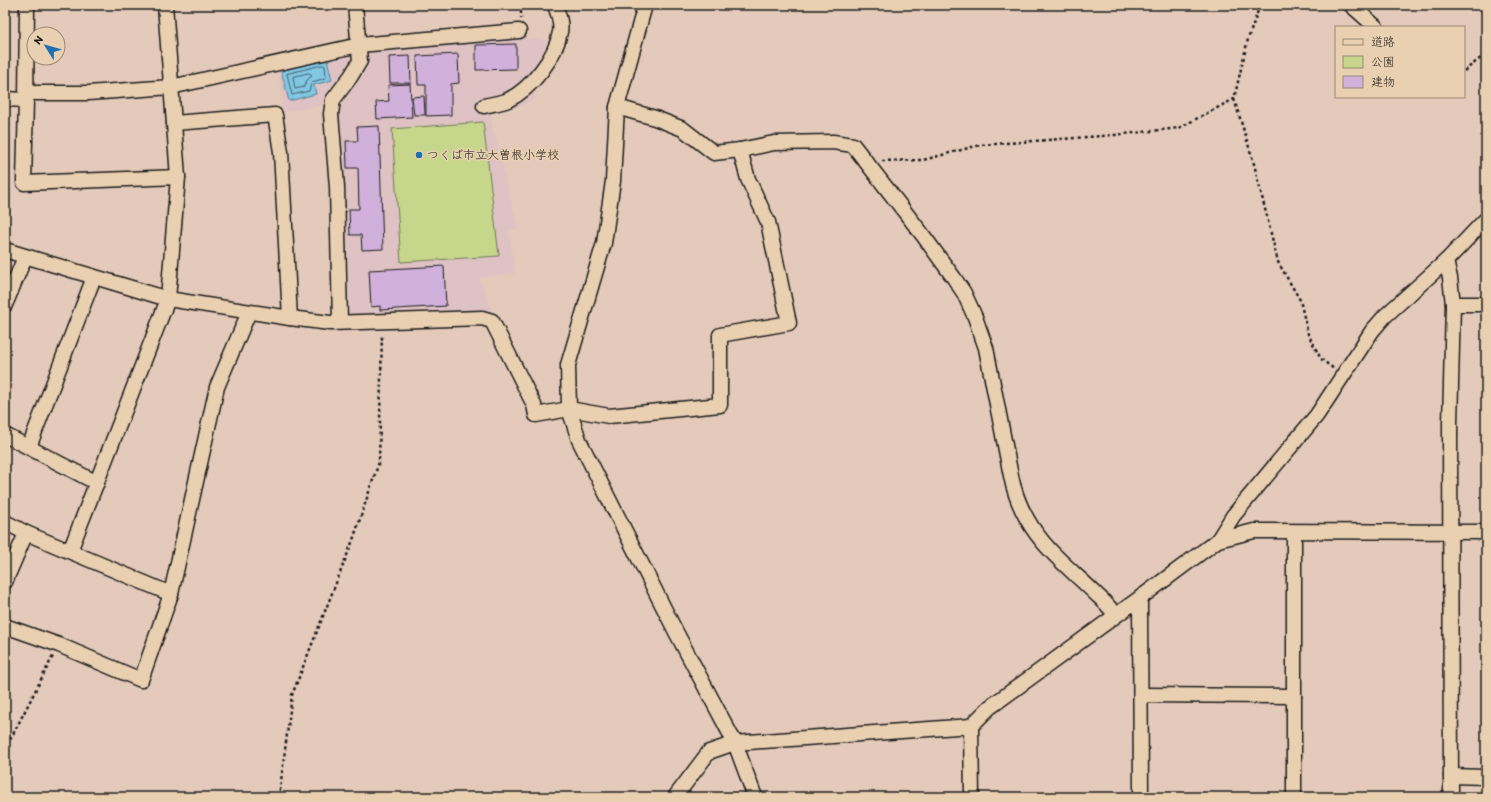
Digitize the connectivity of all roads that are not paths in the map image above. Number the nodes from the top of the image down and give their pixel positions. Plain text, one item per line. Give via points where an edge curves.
1 (27, 5) edge
2 (165, 5) edge
3 (355, 5) edge
4 (555, 5) edge
5 (646, 5) edge
6 (1351, 5) edge
7 (1375, 26) edge
8 (520, 31) dead end
9 (359, 45) junction
10 (171, 87) junction
11 (26, 97) junction
12 (5, 99) edge
13 (484, 106) dead end
14 (617, 107) junction
15 (174, 123) junction
16 (740, 150) junction
17 (178, 177) junction
18 (1486, 219) edge
19 (5, 250) edge
20 (25, 256) junction
21 (1446, 261) junction
22 (94, 277) junction
23 (168, 299) junction
24 (1453, 304) junction
25 (1486, 304) edge
26 (5, 305) edge
27 (249, 312) junction
28 (290, 318) junction
29 (340, 322) junction
30 (569, 409) junction
31 (5, 435) edge
32 (29, 447) junction
33 (96, 483) junction
34 (5, 522) edge
35 (1294, 532) junction
36 (1451, 532) junction
37 (1486, 532) edge
38 (26, 533) junction
39 (1218, 540) junction
40 (70, 551) junction
41 (5, 582) edge
42 (171, 594) junction
43 (1140, 598) junction
44 (1116, 615) junction
45 (5, 626) edge
46 (1141, 695) junction
47 (1294, 696) junction
48 (971, 726) junction
49 (735, 743) junction
50 (1451, 776) junction
51 (1486, 777) edge
52 (675, 797) edge
53 (755, 797) edge
54 (972, 797) edge
55 (1141, 797) edge
56 (1294, 797) edge
57 (1451, 797) edge

1 - 11 street
2 - 10 street
3 - 9 street
4 - 13 street via 560,19 560,32 554,50 536,77 517,95
5 - 14 street
6 - 7 street
8 - 9 street
9 - 10 street
9 - 29 street via 360,61 333,100 331,114 337,188
10 - 11 street
10 - 15 street
11 - 12 street
11 - 17 street via 24,183
14 - 16 street via 683,129 714,153
14 - 30 street via 613,181 604,243 568,365
15 - 17 street
15 - 28 street via 275,115 281,152
16 - 30 street via 748,179 768,222 789,323 720,334 720,405 609,416
16 - 44 street via 774,143 833,142 853,146 866,161 954,278 975,317 986,348 1010,476 1027,520 1044,544
17 - 23 street
18 - 21 street
19 - 20 street
20 - 22 street
20 - 26 street
21 - 24 street
21 - 39 street via 1372,331 1317,415 1233,516
22 - 23 street
22 - 32 street
23 - 27 street
23 - 33 street
24 - 25 street
24 - 36 street
27 - 28 street
27 - 42 street via 216,387
28 - 29 street
29 - 30 street via 469,317 492,321 534,405 536,415
30 - 49 street via 579,440
31 - 32 street
32 - 33 street
33 - 40 street
34 - 38 street
35 - 36 street
35 - 39 street via 1254,531
35 - 47 street
36 - 37 street
36 - 50 street
38 - 40 street
38 - 41 street
39 - 43 street
40 - 42 street
42 - 45 street via 141,680 59,645
43 - 44 street
43 - 46 street
44 - 48 street via 990,707
46 - 47 street
46 - 55 street
47 - 56 street
48 - 49 street
48 - 54 street
49 - 52 street via 709,752
49 - 53 street
50 - 51 street
50 - 57 street

